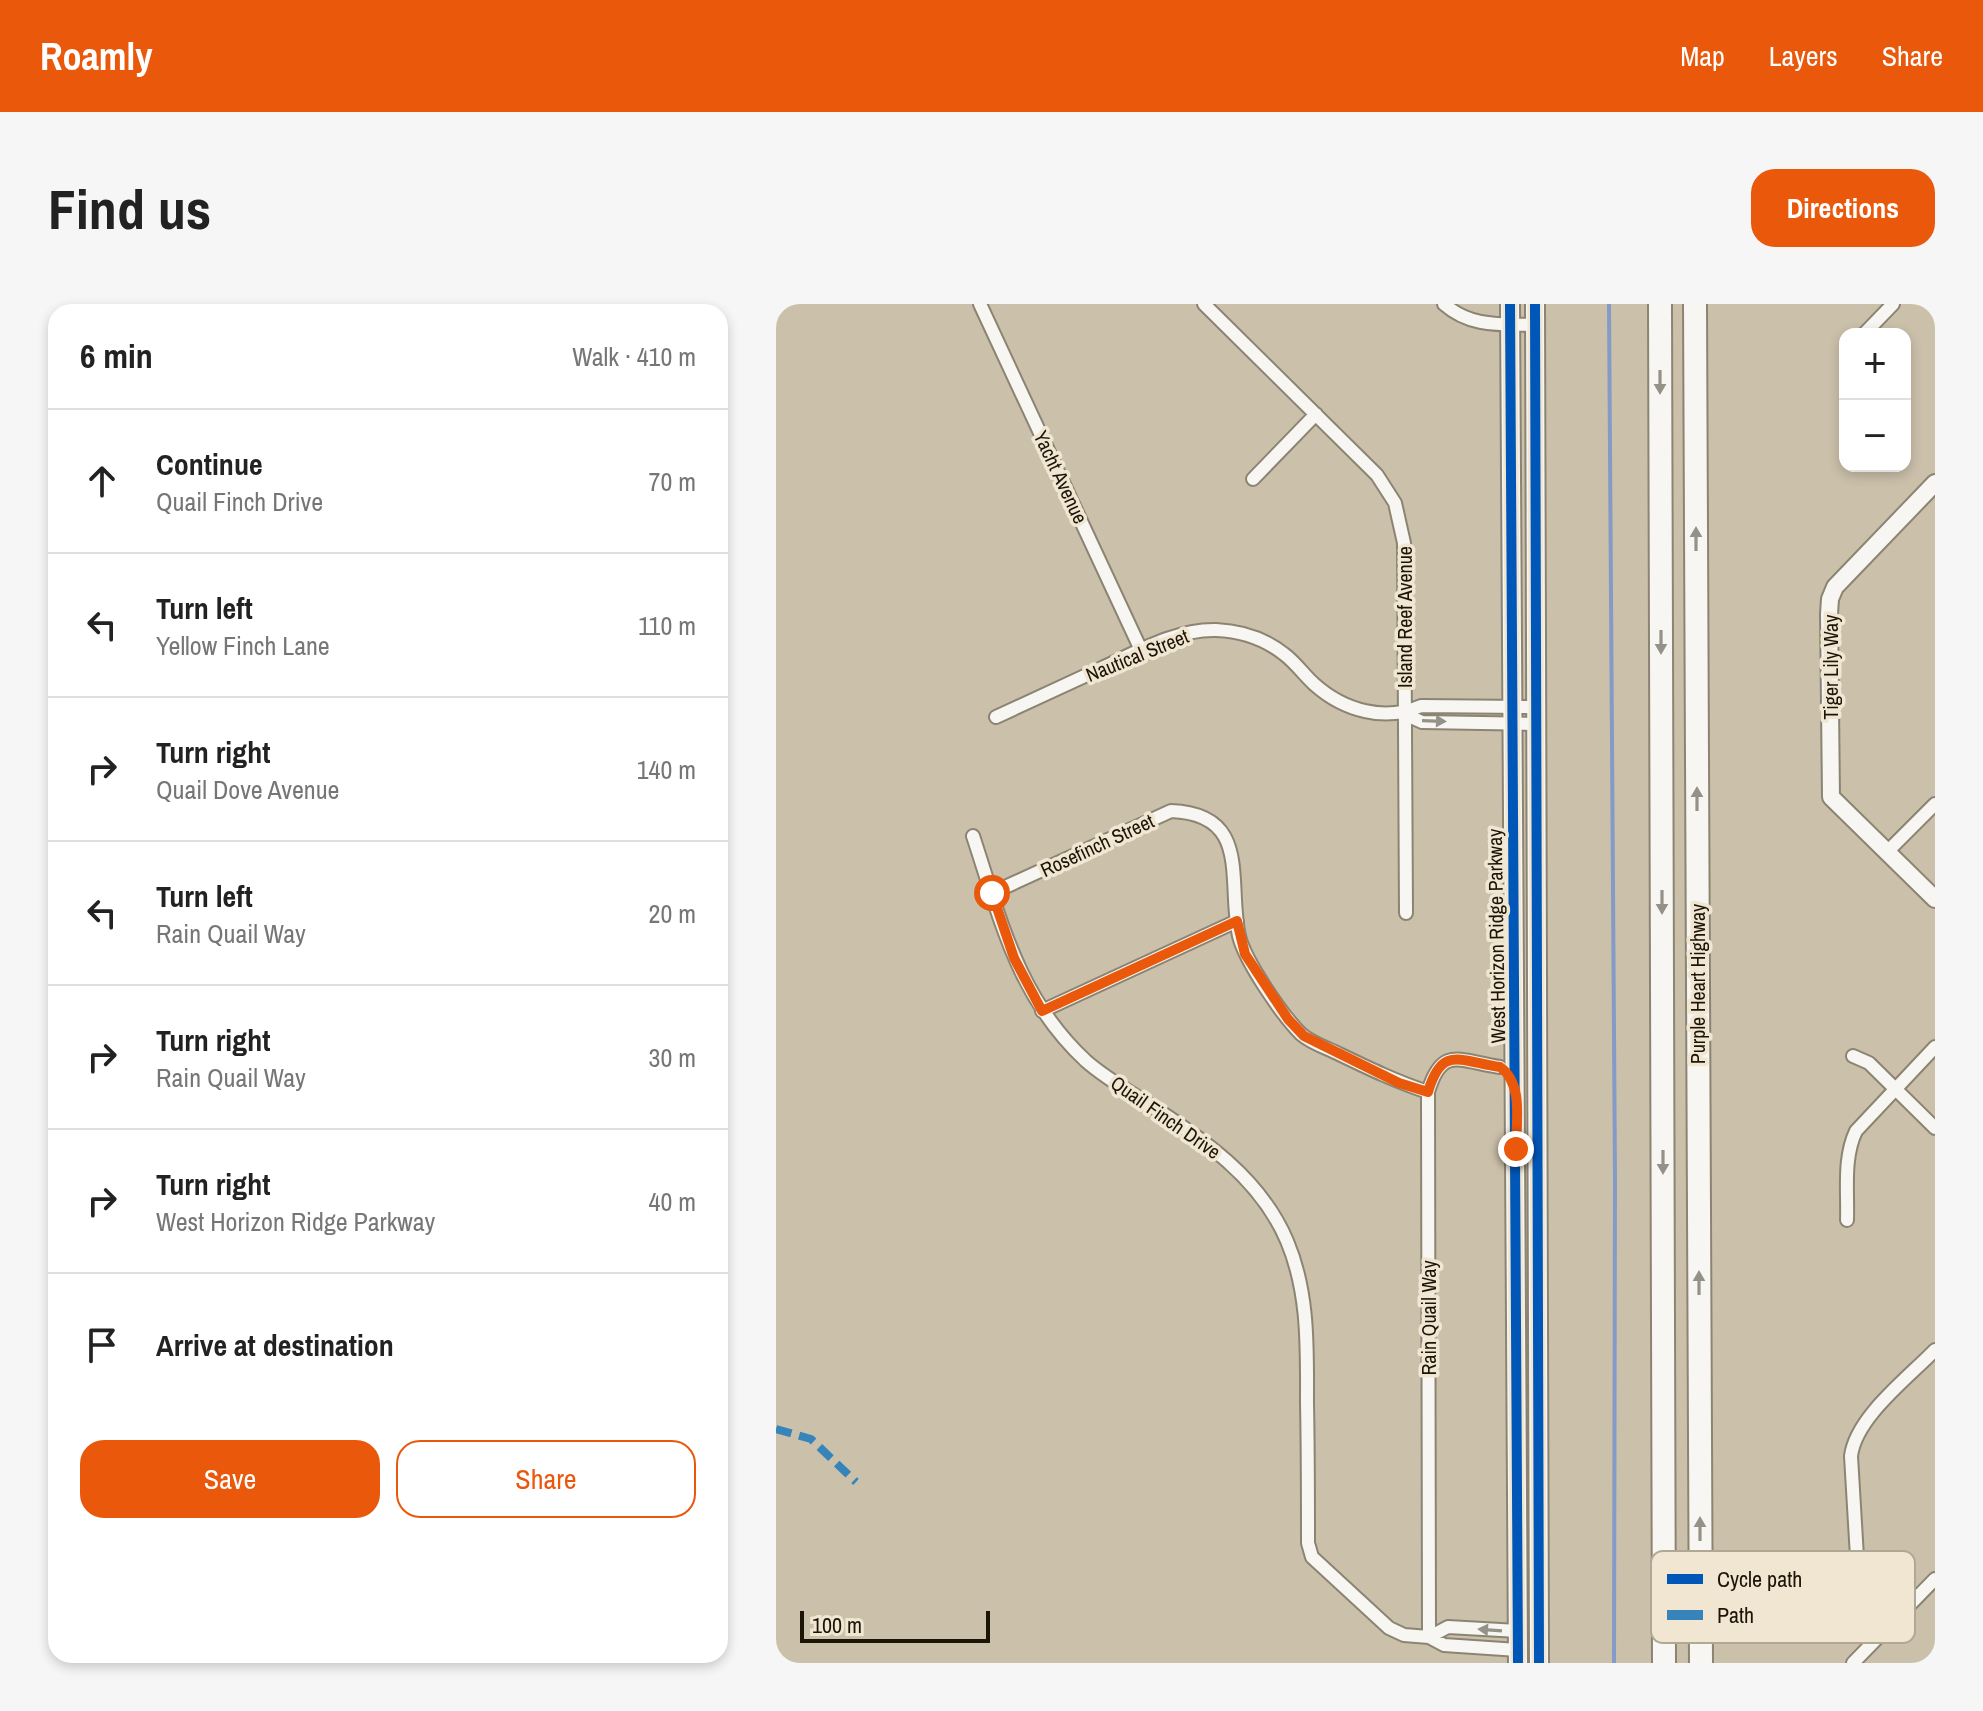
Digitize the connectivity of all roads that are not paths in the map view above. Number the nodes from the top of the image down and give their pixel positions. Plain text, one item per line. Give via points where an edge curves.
1 (980, 304) edge
2 (1204, 304) edge
3 (1444, 304) edge
4 (1510, 304) edge
5 (1535, 304) edge
6 (1660, 304) edge
7 (1695, 304) edge
8 (1893, 304) edge
9 (1510, 324) junction
10 (1535, 325) junction
11 (1870, 328) edge
12 (1316, 414) junction
13 (1253, 479) dead end
14 (1935, 483) edge
15 (1141, 650) junction
16 (1404, 714) junction
17 (1513, 714) junction
18 (1535, 716) junction
19 (996, 717) dead end
20 (1935, 804) edge
21 (973, 836) dead end
22 (1887, 852) junction
23 (992, 893) junction
24 (1935, 899) edge
25 (1406, 913) dead end
26 (1237, 921) junction
27 (1042, 1011) junction
28 (1538, 1020) junction
29 (1935, 1047) edge
30 (1853, 1056) dead end
31 (1507, 1065) junction
32 (1894, 1089) junction
33 (1428, 1092) junction
34 (1935, 1128) edge
35 (1847, 1220) dead end
36 (1935, 1350) edge
37 (1664, 1551) edge
38 (1701, 1551) edge
39 (1857, 1551) edge
40 (1935, 1579) edge
41 (1915, 1599) edge
42 (1429, 1637) junction
43 (1664, 1643) edge
44 (1701, 1643) edge
45 (1872, 1643) edge
46 (1521, 1652) edge
47 (1539, 1663) edge
48 (1664, 1663) edge
49 (1701, 1663) edge
50 (1853, 1663) edge

1 - 15 street, Yacht Avenue
2 - 12 street, Island Reef Avenue
3 - 9 street via 1471,321
4 - 9 main road, West Horizon Ridge Parkway
5 - 10 main road, West Horizon Ridge Parkway
6 -> 37 highway, Purple Heart Highway
38 -> 7 highway, Purple Heart Highway
8 - 11 street
9 - 10 street
9 - 17 main road, West Horizon Ridge Parkway
10 - 18 main road, West Horizon Ridge Parkway
12 - 13 street
12 - 16 street, Island Reef Avenue via 1377,475 1401,522
14 - 22 street, Tiger Lily Way via 1841,579 1830,599 1831,797
15 - 16 street, Nautical Street via 1187,633 1235,632 1285,654 1323,692 1351,708
15 - 19 street, Nautical Street
16 - 17 street, Nautical Street via 1421,706
16 - 25 street, Island Reef Avenue
17 - 18 street, Nautical Street
17 - 31 main road, West Horizon Ridge Parkway
18 - 28 main road, West Horizon Ridge Parkway
20 - 22 street
21 - 23 street, Quail Finch Drive
22 - 24 street
23 - 26 street, Rosefinch Street via 1171,811 1193,812 1224,834 1232,854
23 - 27 street, Quail Finch Drive via 1014,958
26 - 27 street
26 - 33 street via 1245,954 1304,1036
27 - 42 street, Quail Finch Drive via 1087,1062 1201,1139 1234,1165 1261,1198 1286,1240 1307,1318 1312,1557 1389,1628
28 - 31 main road via 1529,1050
28 - 47 main road, West Horizon Ridge Parkway
29 - 32 street
30 - 32 street via 1869,1063
31 - 33 street via 1442,1062
31 - 46 main road, West Horizon Ridge Parkway via 1516,1087
32 - 34 street
32 - 35 street via 1849,1145
33 - 42 street, Rain Quail Way
36 - 39 street via 1868,1418 1853,1443
40 - 41 street
42 - 46 street, Quail Finch Drive via 1444,1645
46 -> 42 street, Quail Finch Drive via 1448,1627
43 -> 48 highway, Purple Heart Highway
49 -> 44 highway, Purple Heart Highway
45 - 50 street

